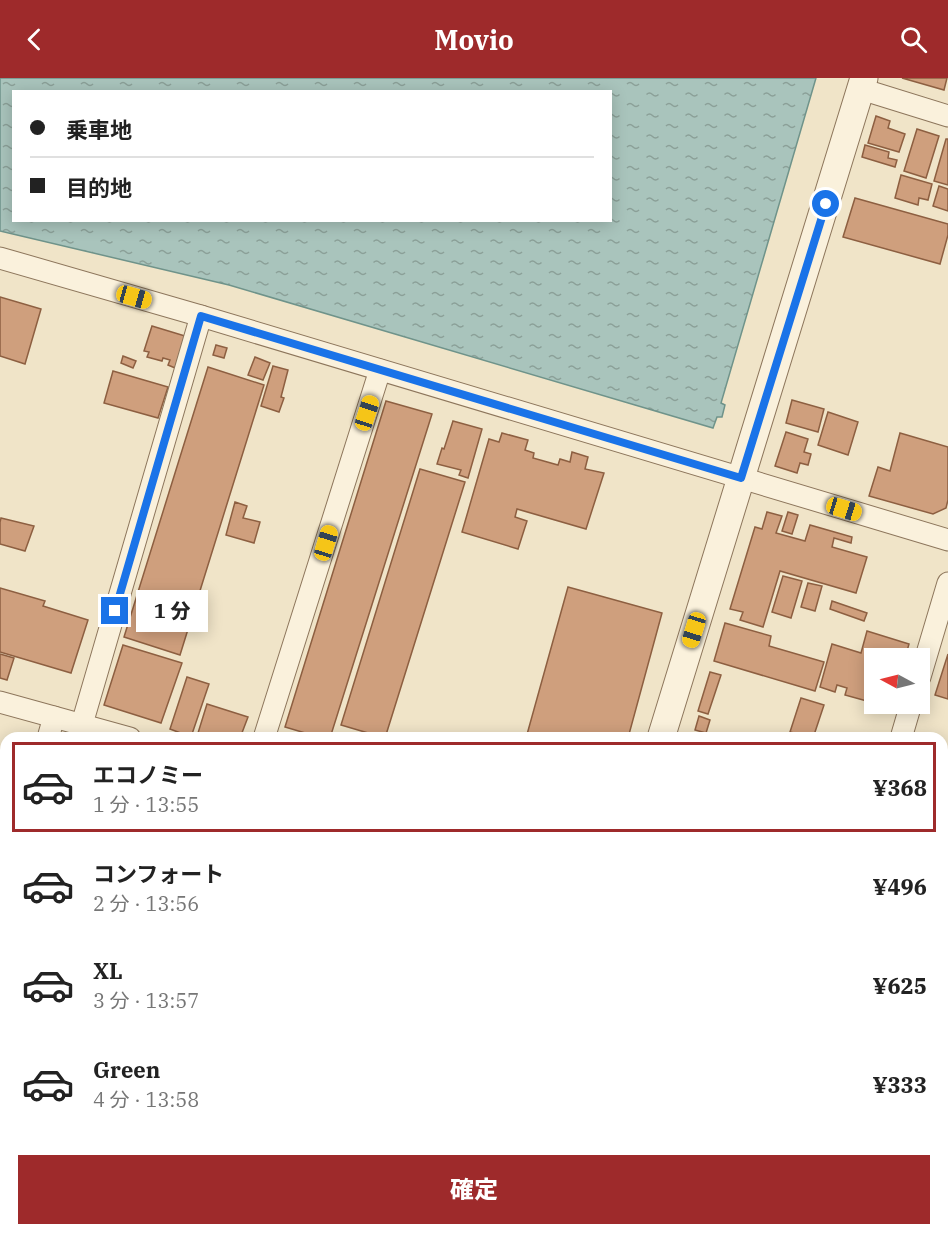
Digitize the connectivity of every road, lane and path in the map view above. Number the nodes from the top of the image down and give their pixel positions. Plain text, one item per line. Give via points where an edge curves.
1 (863, 84) edge
2 (948, 116) edge
3 (0, 258) edge
4 (201, 316) junction
5 (380, 370) junction
6 (741, 478) junction
7 (948, 540) edge
8 (948, 583) edge
9 (929, 648) edge
10 (0, 702) edge
11 (908, 714) edge
12 (54, 717) junction
13 (82, 724) junction
14 (50, 732) edge
15 (109, 732) edge
16 (266, 732) edge
17 (663, 732) edge
18 (903, 732) edge

1 - 2 street
1 - 6 street
3 - 4 street
4 - 5 street
4 - 13 street
5 - 6 street
5 - 16 street
6 - 7 street
6 - 17 street
8 - 9 street
10 - 12 street
11 - 18 street
12 - 13 street
12 - 14 street
13 - 15 street

